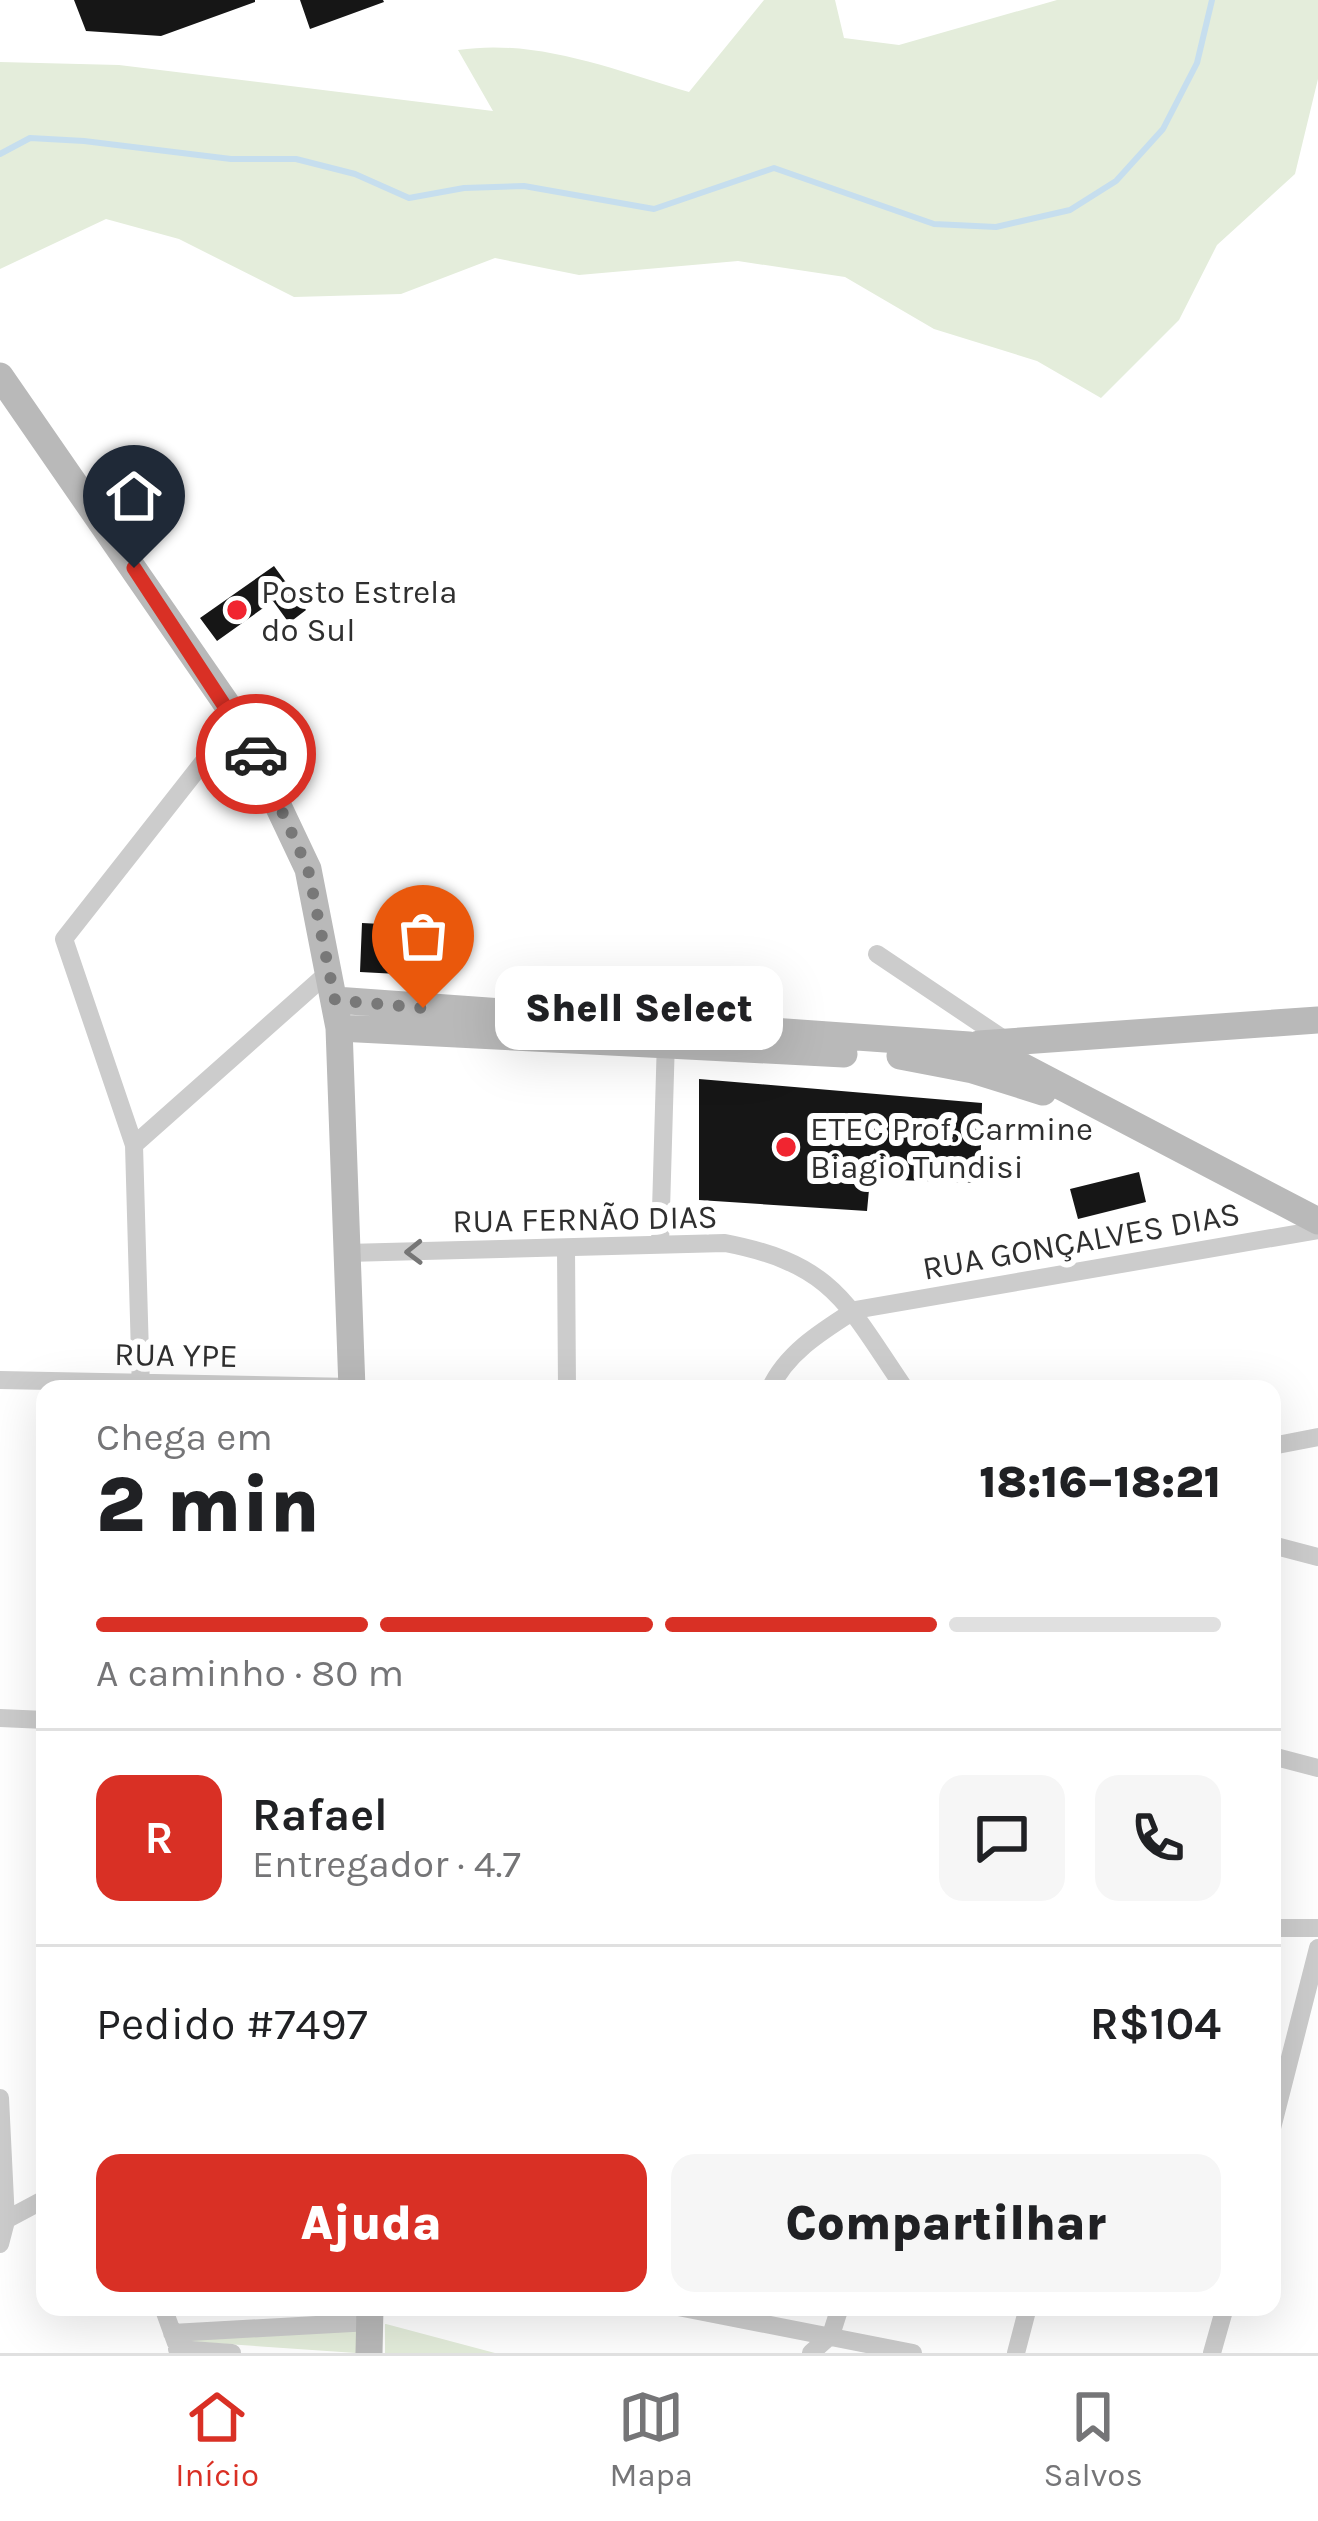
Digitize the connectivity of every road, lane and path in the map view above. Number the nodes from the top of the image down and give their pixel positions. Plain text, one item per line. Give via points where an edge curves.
1 (0, 376) edge
2 (237, 719) junction
3 (877, 954) dead end
4 (330, 970) junction
5 (337, 1014) junction
6 (1318, 1020) edge
7 (666, 1037) junction
8 (1070, 1040) junction
9 (1012, 1053) junction
10 (971, 1057) junction
11 (1066, 1091) junction
12 (1098, 1109) junction
13 (134, 1145) junction
14 (1318, 1226) edge
15 (660, 1244) junction
16 (566, 1248) junction
17 (347, 1253) junction
18 (855, 1310) junction
19 (0, 1380) edge
20 (141, 1380) edge
21 (352, 1380) edge
22 (567, 1380) edge
23 (774, 1380) edge
24 (899, 1380) edge
25 (36, 1382) edge
26 (1318, 1437) edge
27 (1281, 1444) edge
28 (1281, 1547) edge
29 (1318, 1557) edge
30 (0, 1718) edge
31 (36, 1720) edge
32 (1281, 1758) edge
33 (1318, 1768) edge
34 (1281, 1928) edge
35 (1318, 1928) edge
36 (1318, 1948) edge
37 (1281, 2093) edge
38 (0, 2098) edge
39 (36, 2204) edge
40 (3, 2222) edge
41 (0, 2245) edge
42 (166, 2316) edge
43 (357, 2316) edge
44 (370, 2316) edge
45 (727, 2316) edge
46 (837, 2316) edge
47 (1026, 2316) edge
48 (1222, 2316) edge
49 (831, 2335) junction
50 (176, 2345) edge
51 (232, 2353) edge
52 (369, 2353) edge
53 (811, 2353) edge
54 (913, 2353) edge
55 (1016, 2353) edge
56 (1212, 2353) edge

1 - 2 main road
2 - 4 main road via 308,869
2 - 13 street via 64,939
3 - 9 street
4 - 5 main road
4 - 13 street
5 - 7 main road
5 - 17 main road
6 - 8 main road
7 - 10 main road
7 - 15 street
8 - 9 main road
8 - 11 main road via 1054,1063
9 - 10 main road
9 - 11 main road
10 - 12 main road
11 - 12 main road
12 - 14 main road
13 - 20 street
14 - 18 street, RUA GONÇALVES DIAS
15 - 16 street, RUA FERNÃO DIAS
15 - 18 street, RUA FERNÃO DIAS via 774,1252 815,1273
16 -> 17 street, RUA FERNÃO DIAS
16 - 22 street
17 - 21 main road
18 - 23 street via 814,1336
18 - 24 street, RUA FERNÃO DIAS
19 - 25 street, RUA YPE
26 - 27 street
28 - 29 street
30 - 31 street
32 - 33 street
34 - 35 street
36 - 37 street
38 - 40 street
39 - 40 street
40 - 41 street
42 - 50 street
43 - 50 street
44 - 52 main road
45 - 49 street
46 - 49 street
47 - 55 street
48 - 56 street
49 - 53 street
49 - 54 street
50 - 51 street

